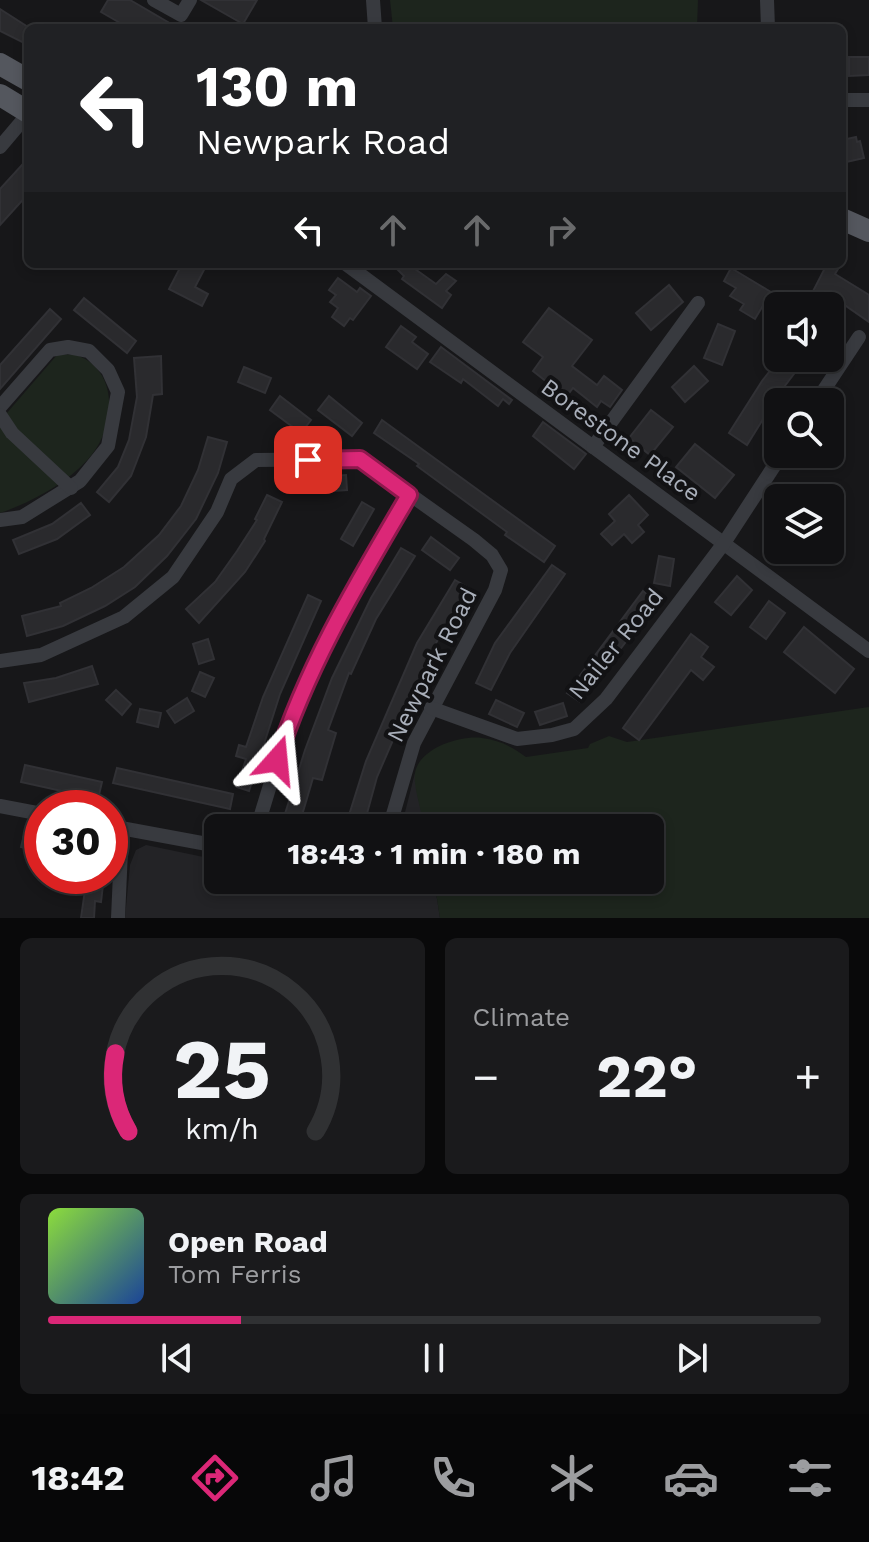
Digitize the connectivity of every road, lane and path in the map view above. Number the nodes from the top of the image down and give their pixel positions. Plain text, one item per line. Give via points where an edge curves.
1 (154, 0) edge
2 (190, 0) edge
3 (373, 0) edge
4 (767, 0) edge
5 (375, 24) edge
6 (768, 24) edge
7 (0, 64) edge
8 (24, 78) edge
9 (0, 95) edge
10 (846, 100) edge
11 (869, 100) edge
12 (24, 110) edge
13 (24, 118) edge
14 (0, 147) edge
15 (846, 221) edge
16 (869, 231) edge
17 (351, 268) edge
18 (698, 303) dead end
19 (859, 337) dead end
20 (825, 388) edge
21 (0, 407) edge
22 (0, 415) edge
23 (593, 447) junction
24 (773, 468) edge
25 (71, 488) junction
26 (409, 495) junction
27 (0, 520) edge
28 (724, 543) junction
29 (867, 646) edge
30 (0, 661) edge
31 (431, 708) junction
32 (0, 806) edge
33 (24, 811) edge
34 (261, 814) edge
35 (393, 814) edge
36 (128, 829) edge
37 (204, 843) edge
38 (117, 894) edge
39 (118, 918) edge

1 - 2 street via 181,15
3 - 5 street
4 - 6 street
7 - 8 main road
9 - 12 main road
10 - 11 street
13 - 14 street
15 - 16 main road
17 - 23 street, Borestone Place
18 - 23 street
19 - 20 street
21 - 25 street via 50,350 89,351 108,370 118,392 108,446
22 - 25 street
23 - 28 street, Borestone Place
24 - 28 street, Nailer Road
25 - 27 street via 22,517
26 - 30 street, Newpark Road via 360,459 256,460 231,479 217,512 173,577 124,617 41,655
26 - 31 street, Newpark Road via 492,555 501,570
26 - 34 street via 336,620 292,713
28 - 29 street, Borestone Place
28 - 31 street, Nailer Road via 606,699 574,729 517,739
31 - 35 street, Newpark Road via 414,743
32 - 33 street
36 - 37 street
38 - 39 street

